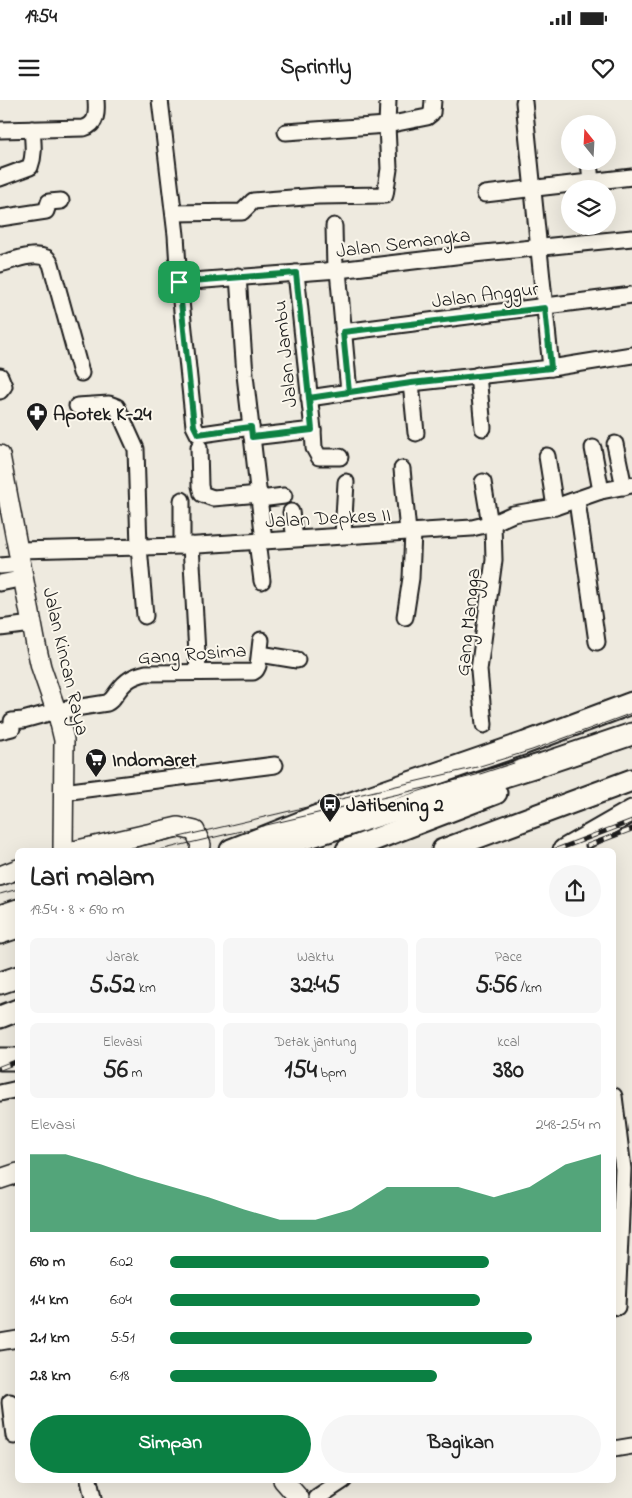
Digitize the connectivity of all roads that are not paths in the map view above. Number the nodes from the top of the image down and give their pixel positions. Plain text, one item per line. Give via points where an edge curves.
1 (96, 100) edge
2 (160, 100) edge
3 (388, 100) edge
4 (433, 100) edge
5 (524, 102) dead end
6 (387, 125) junction
7 (32, 129) junction
8 (0, 130) edge
9 (286, 132) dead end
10 (632, 177) edge
11 (0, 178) edge
12 (607, 180) edge
13 (561, 186) edge
14 (533, 190) junction
15 (485, 194) dead end
16 (61, 201) dead end
17 (174, 213) junction
18 (0, 218) edge
19 (334, 226) dead end
20 (632, 238) edge
21 (539, 247) junction
22 (0, 264) edge
23 (336, 270) junction
24 (296, 273) junction
25 (238, 276) junction
26 (179, 282) junction
27 (632, 295) edge
28 (545, 308) junction
29 (343, 332) junction
30 (632, 355) edge
31 (551, 368) junction
32 (81, 373) dead end
33 (478, 375) junction
34 (0, 376) edge
35 (411, 383) junction
36 (0, 391) edge
37 (349, 392) junction
38 (309, 398) junction
39 (77, 406) dead end
40 (483, 428) dead end
41 (312, 430) junction
42 (252, 432) junction
43 (416, 433) dead end
44 (615, 444) dead end
45 (199, 447) dead end
46 (593, 448) dead end
47 (0, 455) edge
48 (547, 456) dead end
49 (340, 457) dead end
50 (402, 470) dead end
51 (346, 482) dead end
52 (484, 482) dead end
53 (628, 486) edge
54 (601, 491) junction
55 (284, 496) dead end
56 (260, 497) junction
57 (182, 500) dead end
58 (577, 500) junction
59 (555, 507) junction
60 (291, 512) dead end
61 (492, 523) junction
62 (410, 532) junction
63 (343, 535) junction
64 (295, 538) junction
65 (261, 541) junction
66 (187, 545) junction
67 (139, 547) junction
68 (22, 564) junction
69 (0, 566) edge
70 (262, 581) dead end
71 (0, 583) edge
72 (145, 616) dead end
73 (405, 617) dead end
74 (32, 624) junction
75 (0, 628) edge
76 (597, 642) dead end
77 (297, 660) dead end
78 (198, 672) junction
79 (632, 703) edge
80 (53, 712) junction
81 (484, 725) dead end
82 (0, 731) edge
83 (632, 734) edge
84 (632, 740) edge
85 (274, 765) dead end
86 (632, 781) edge
87 (63, 792) junction
88 (632, 811) edge
89 (63, 848) edge
90 (86, 848) edge
91 (200, 848) edge
92 (236, 848) edge
93 (274, 848) edge
94 (352, 848) edge
95 (448, 848) edge
96 (488, 848) edge
97 (567, 848) edge
98 (15, 870) edge
99 (0, 876) edge
100 (15, 911) edge
101 (0, 916) edge
102 (15, 928) edge
103 (0, 933) edge
104 (15, 978) edge
105 (0, 984) edge
106 (15, 1011) edge
107 (0, 1017) edge
108 (0, 1059) edge
109 (15, 1059) edge
110 (15, 1090) edge
111 (0, 1092) edge
112 (616, 1112) edge
113 (623, 1170) edge
114 (15, 1174) edge
115 (0, 1179) edge
116 (622, 1262) edge
117 (617, 1307) dead end
118 (15, 1339) edge
119 (0, 1340) edge
120 (10, 1402) dead end
121 (10, 1436) edge
122 (632, 1446) edge
123 (616, 1449) edge
124 (90, 1483) edge
125 (286, 1483) edge
126 (339, 1483) edge
127 (341, 1483) edge
128 (93, 1498) edge
129 (299, 1498) edge
130 (317, 1498) edge
131 (330, 1498) edge

1 - 7 street via 97,116 90,126
2 - 17 street
3 - 6 street
4 - 6 street via 432,113 427,118
5 - 14 street
6 - 9 street
6 - 17 street via 389,169 385,195 263,200 253,201 242,212
7 - 8 street
7 - 11 street via 34,147 30,167
10 - 12 street
13 - 14 street
14 - 15 street
14 - 21 street
16 - 18 street via 49,202 46,211
17 - 26 street
19 - 23 street
20 - 21 street, Jalan Semangka
21 - 23 street, Jalan Semangka
21 - 28 street
22 - 32 street via 27,257 47,258
23 - 24 street, Jalan Semangka
23 - 29 street
24 - 25 street, Jalan Semangka
24 - 38 street, Jalan Jambu
25 - 26 street, Jalan Semangka
25 - 42 street
26 - 42 street, Jalan Jambu via 195,430 198,434
27 - 28 street, Jalan Anggur
28 - 29 street, Jalan Anggur
28 - 31 street
29 - 37 street
30 - 31 street
31 - 33 street
33 - 35 street
33 - 40 street
34 - 36 street via 4,386
35 - 37 street
35 - 43 street
37 - 38 street
38 - 41 street, Jalan Jambu
39 - 67 street via 109,404 117,407 132,438 137,452
41 - 42 street, Jalan Jambu
41 - 49 street via 319,458
42 - 56 street
44 - 53 street
45 - 56 street via 202,494 213,498
46 - 54 street
47 - 68 main road, Jalan Kincan Raya
48 - 59 street
50 - 62 street
51 - 63 street
52 - 61 street, Gang Mangga
53 - 54 street, Jalan Depkes II
54 - 58 street, Jalan Depkes II
55 - 56 street
56 - 65 street
57 - 66 street
58 - 59 street, Jalan Depkes II
58 - 76 street
59 - 61 street, Jalan Depkes II via 513,514
60 - 64 street
61 - 62 street, Jalan Depkes II via 472,528
61 - 81 street, Gang Mangga via 494,560 479,670
62 - 63 street, Jalan Depkes II
62 - 73 street via 411,578
63 - 64 street, Jalan Depkes II
64 - 65 street, Jalan Depkes II
65 - 66 street, Jalan Depkes II
65 - 70 street
66 - 67 street, Jalan Depkes II
66 - 78 street
67 - 68 street, Jalan Depkes II
67 - 72 street
68 - 69 street
68 - 71 street
68 - 74 main road, Jalan Kincan Raya
74 - 75 street
74 - 80 main road, Jalan Kincan Raya
77 - 78 street, Gang Rosima via 260,647 256,670 252,672
78 - 80 street, Gang Rosima via 137,675 129,678 113,700 107,703
79 - 92 highway
80 - 82 street, Gang Rosima via 12,721 12,728
80 - 87 main road, Jalan Kincan Raya via 64,740
83 - 93 highway
84 - 94 highway
85 - 87 street
86 - 95 highway
86 - 96 highway
87 - 89 main road, Jalan Kincan Raya
88 - 97 highway
90 - 91 main road via 178,826 195,831
98 - 99 main road
100 - 101 highway
102 - 103 highway
104 - 105 highway
106 - 107 highway
108 - 109 highway
110 - 111 street
112 - 113 street
113 - 116 street
114 - 115 main road
116 - 117 street
118 - 119 street
120 - 121 street
122 - 123 street
124 - 128 street
125 - 129 main road
126 - 130 street
127 - 131 street

